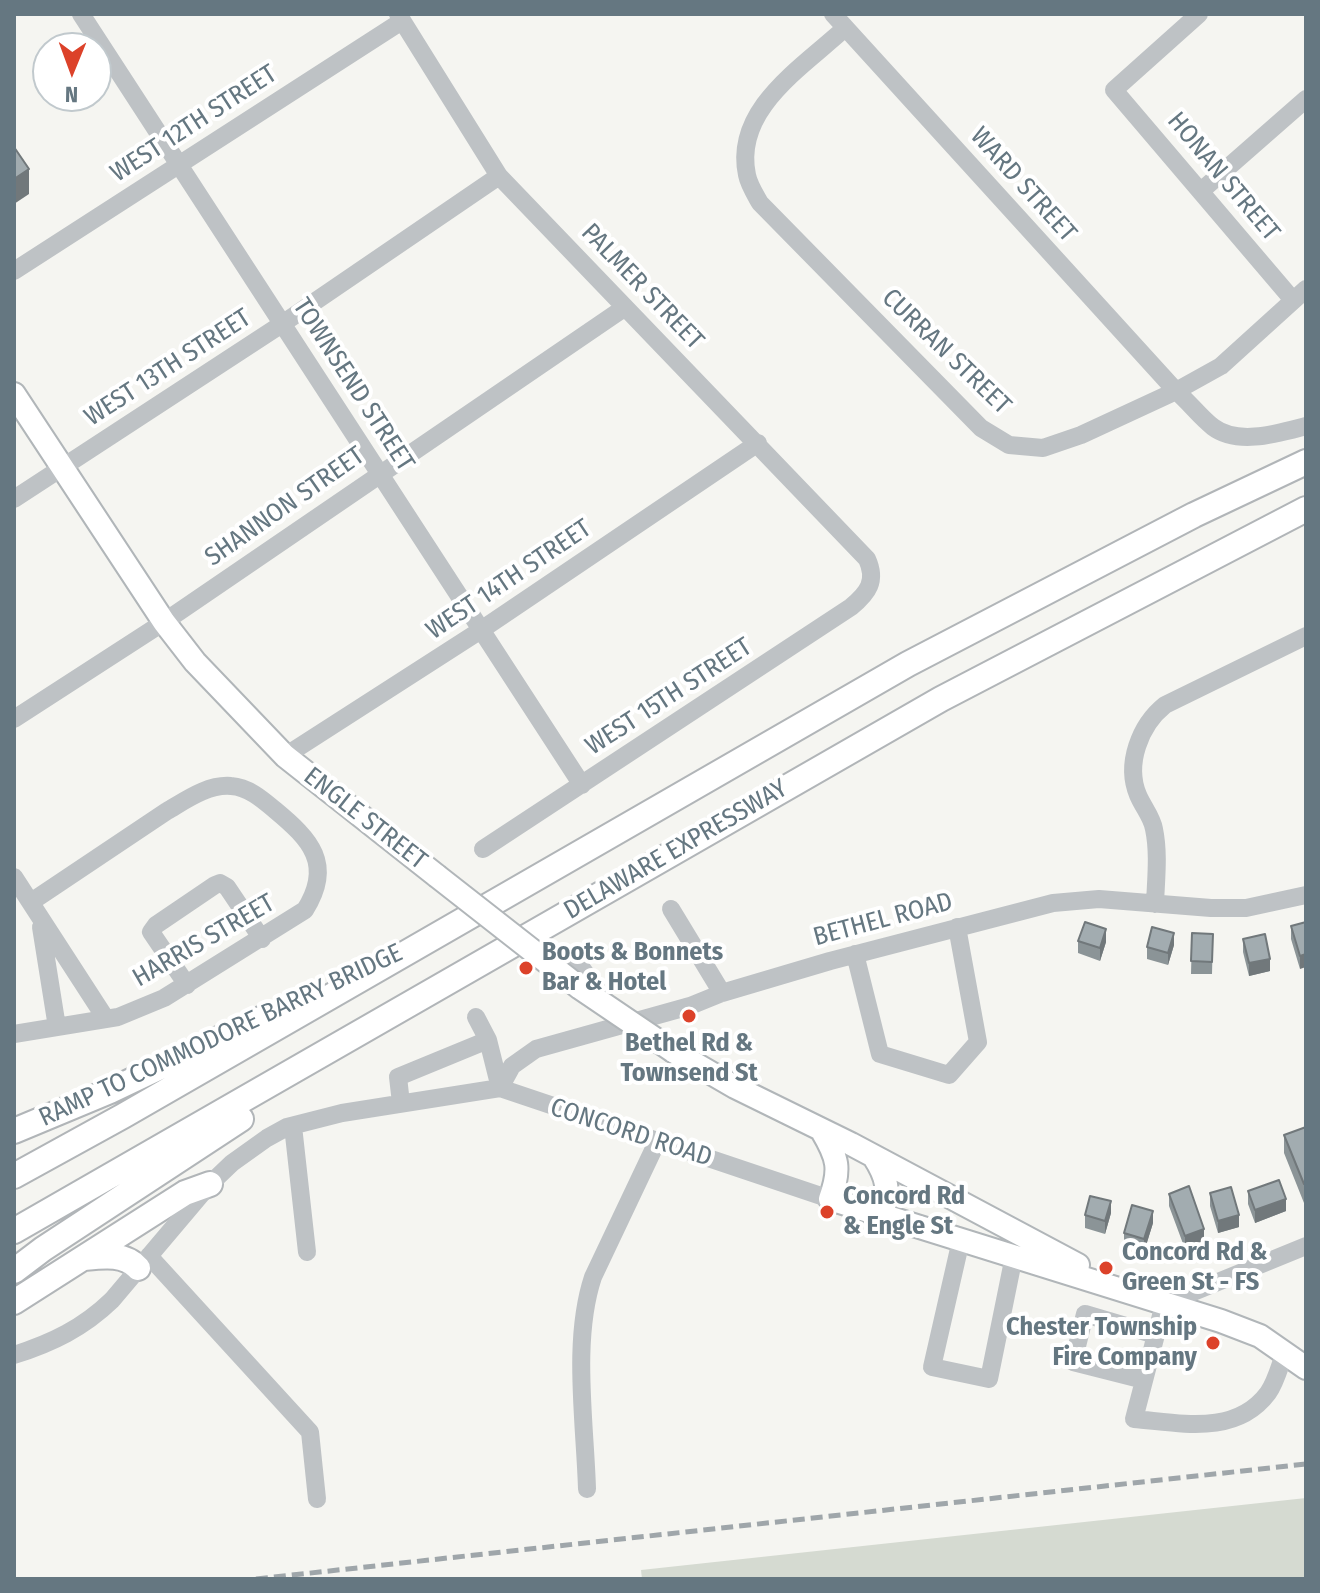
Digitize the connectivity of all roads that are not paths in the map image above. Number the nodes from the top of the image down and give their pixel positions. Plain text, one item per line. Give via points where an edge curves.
1 (81, 14) edge
2 (1199, 14) edge
3 (400, 17) edge
4 (839, 21) edge
5 (1306, 99) edge
6 (179, 165) junction
7 (499, 176) junction
8 (1201, 191) junction
9 (14, 271) edge
10 (1299, 294) edge
11 (624, 308) junction
12 (282, 324) junction
13 (1176, 391) junction
14 (14, 394) edge
15 (1306, 426) edge
16 (758, 443) junction
17 (1306, 462) edge
18 (63, 467) junction
19 (379, 473) junction
20 (14, 499) edge
21 (1306, 509) edge
22 (872, 577) joint
23 (164, 622) junction
24 (481, 630) junction
25 (1306, 636) edge
26 (14, 719) edge
27 (285, 756) junction
28 (582, 785) junction
29 (483, 849) dead end
30 (14, 877) edge
31 (1306, 895) edge
32 (1155, 904) junction
33 (35, 909) junction
34 (671, 909) dead end
35 (564, 914) junction
36 (957, 927) junction
37 (262, 939) junction
38 (428, 940) junction
39 (855, 954) junction
40 (576, 960) dead end
41 (187, 985) junction
42 (722, 993) junction
43 (476, 1017) dead end
44 (106, 1019) junction
45 (623, 1026) junction
46 (57, 1027) junction
47 (14, 1034) edge
48 (488, 1040) junction
49 (500, 1088) junction
50 (401, 1103) junction
51 (293, 1126) junction
52 (14, 1131) edge
53 (822, 1131) junction
54 (657, 1142) junction
55 (874, 1157) junction
56 (14, 1176) edge
57 (210, 1184) junction
58 (830, 1199) junction
59 (881, 1215) junction
60 (14, 1231) edge
61 (961, 1240) junction
62 (1306, 1246) edge
63 (307, 1252) dead end
64 (1014, 1256) junction
65 (82, 1259) junction
66 (144, 1262) junction
67 (14, 1271) edge
68 (1122, 1289) junction
69 (14, 1302) edge
70 (1164, 1304) junction
71 (1156, 1335) junction
72 (1285, 1352) junction
73 (14, 1355) edge
74 (1306, 1368) edge
75 (1144, 1380) junction
76 (587, 1489) dead end
77 (317, 1499) dead end

1 - 6 street, TOWNSEND STREET
2 - 8 street, HONAN STREET via 1114,90
3 - 6 street, WEST 12TH STREET
3 - 7 street, PALMER STREET
4 - 13 street, WARD STREET
4 - 13 street, CURRAN STREET via 752,122 745,150 747,177 760,203 981,428 1009,445 1043,448
5 - 8 street
6 - 9 street, WEST 12TH STREET
6 - 12 street, TOWNSEND STREET
7 - 11 street, PALMER STREET
7 - 12 street, WEST 13TH STREET
8 - 10 street, HONAN STREET
10 - 13 street, CURRAN STREET via 1221,366
11 - 16 street, PALMER STREET
11 - 19 street, SHANNON STREET
12 - 18 street, WEST 13TH STREET
12 - 19 street, TOWNSEND STREET
13 - 15 street, WARD STREET via 1226,435 1273,434
14 - 18 main road, ENGLE STREET
16 - 22 street, PALMER STREET via 867,559
16 - 24 street, WEST 14TH STREET
17 - 38 highway, DELAWARE EXPRESSWAY via 908,664
18 - 20 street, WEST 13TH STREET
18 - 23 main road, ENGLE STREET
19 - 23 street, SHANNON STREET
19 - 24 street, TOWNSEND STREET
21 - 35 highway, DELAWARE EXPRESSWAY via 941,699
22 - 28 street, WEST 15TH STREET via 868,592 851,607
23 - 26 street, SHANNON STREET
23 - 27 main road, ENGLE STREET
24 - 27 street, WEST 14TH STREET
24 - 28 street, TOWNSEND STREET
25 - 32 street via 1165,705 1148,722 1133,770 1138,796 1154,825
27 - 53 main road, ENGLE STREET, bridge via 580,988 673,1051
28 - 29 street, WEST 15TH STREET
30 - 33 street
31 - 32 street, BETHEL ROAD via 1246,908
32 - 36 street, BETHEL ROAD via 1078,900
33 - 37 street, HARRIS STREET via 190,797 232,786 252,792 295,827 313,847 316,860 314,890 305,910
33 - 44 street
33 - 46 street
34 - 42 street
35 - 60 highway, DELAWARE EXPRESSWAY
35 - 67 highway via 416,1016 254,1111
36 - 39 street, BETHEL ROAD
36 - 39 street via 978,1042 949,1075 880,1054
37 - 41 street, HARRIS STREET
37 - 41 street via 227,887 215,885 151,932
38 - 52 highway, RAMP TO COMMODORE BARRY BRIDGE
38 - 56 highway, DELAWARE EXPRESSWAY
39 - 42 street, BETHEL ROAD
40 - 45 street
41 - 44 street, HARRIS STREET
42 - 45 street, BETHEL ROAD
43 - 48 street
44 - 46 street, HARRIS STREET
45 - 49 street, BETHEL ROAD via 536,1049 512,1066
46 - 47 street, HARRIS STREET
48 - 49 street
48 - 50 street via 398,1077
49 - 50 street, CONCORD ROAD
49 - 54 street, CONCORD ROAD
50 - 51 street, CONCORD ROAD
51 - 57 street, CONCORD ROAD via 254,1147
51 - 63 street
53 - 55 main road, ENGLE STREET
53 - 58 main road via 837,1167
54 - 58 street, CONCORD ROAD
54 - 76 street via 585,1300
55 - 59 main road via 887,1179
55 - 68 main road, ENGLE STREET
57 - 65 highway via 185,1193
57 - 66 street, CONCORD ROAD
58 - 59 main road, CONCORD ROAD
59 - 61 main road, CONCORD ROAD
61 - 64 main road, CONCORD ROAD
61 - 64 street via 932,1367 989,1379
62 - 70 street
64 - 68 main road, CONCORD ROAD
65 - 66 highway via 110,1256
65 - 69 highway
66 - 73 street, CONCORD ROAD via 95,1316 56,1340
66 - 77 street via 310,1432
68 - 70 main road, CONCORD ROAD
70 - 71 street
70 - 72 main road, CONCORD ROAD via 1260,1336
71 - 75 street
71 - 75 street via 1085,1314 1073,1362
72 - 74 main road, CONCORD ROAD
72 - 75 street via 1270,1391 1251,1412 1234,1420 1134,1419

